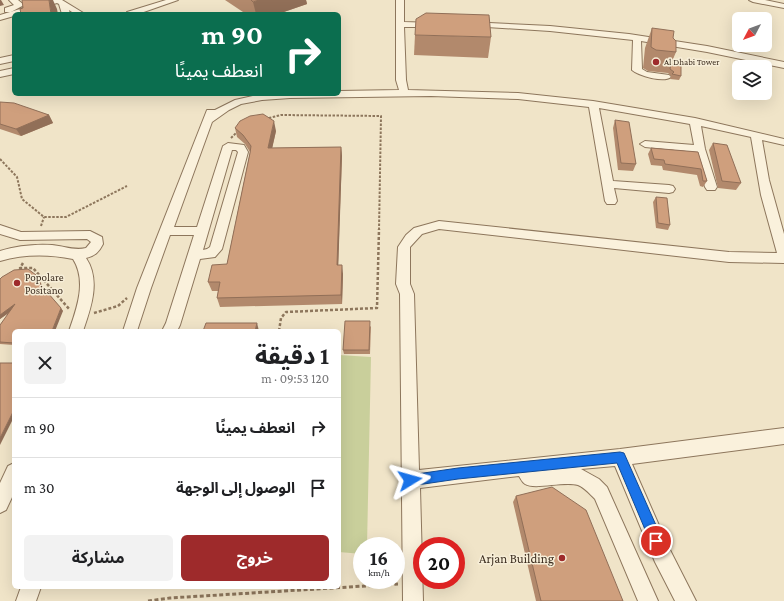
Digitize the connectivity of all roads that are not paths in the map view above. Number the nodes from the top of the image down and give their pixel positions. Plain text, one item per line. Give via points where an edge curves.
1 (13, 0) edge
2 (174, 0) edge
3 (400, 0) edge
4 (753, 0) edge
5 (146, 2) dead end
6 (63, 3) junction
7 (159, 4) junction
8 (784, 6) edge
9 (26, 12) edge
10 (65, 12) edge
11 (78, 12) edge
12 (136, 12) edge
13 (2, 13) edge
14 (12, 13) edge
15 (400, 24) junction
16 (445, 24) edge
17 (459, 24) edge
18 (10, 26) dead end
19 (637, 38) junction
20 (12, 58) edge
21 (0, 61) edge
22 (784, 64) edge
23 (12, 71) edge
24 (0, 74) edge
25 (666, 77) edge
26 (401, 93) junction
27 (341, 94) edge
28 (277, 96) edge
29 (593, 104) junction
30 (695, 121) junction
31 (761, 136) junction
32 (784, 142) edge
33 (645, 144) dead end
34 (700, 149) junction
35 (608, 184) junction
36 (711, 187) dead end
37 (669, 189) dead end
38 (611, 201) dead end
39 (0, 229) edge
40 (167, 230) junction
41 (202, 231) junction
42 (784, 254) edge
43 (77, 255) junction
44 (195, 255) junction
45 (0, 256) edge
46 (729, 257) junction
47 (784, 258) edge
48 (784, 267) edge
49 (77, 329) edge
50 (131, 329) edge
51 (170, 329) edge
52 (784, 436) edge
53 (620, 457) junction
54 (523, 467) junction
55 (12, 477) edge
56 (410, 480) junction
57 (0, 504) edge
58 (30, 589) edge
59 (26, 601) edge
60 (413, 601) edge
61 (648, 601) edge
62 (686, 601) edge

1 - 13 street via 19,6
2 - 7 street
3 - 15 street
4 - 8 street
5 - 7 street
6 - 9 street via 55,1
6 - 10 street
6 - 11 street
7 - 12 street
13 - 14 street
13 - 18 street
15 - 16 street
15 - 26 street
17 - 19 street via 528,27
19 - 22 street via 672,47
19 - 25 street via 637,70 645,74
20 - 21 street
23 - 24 street
26 - 27 street
26 - 29 street via 494,95
28 - 40 street via 238,102 226,107 208,121
29 - 30 street
29 - 35 street
30 - 31 street
30 - 34 street
31 - 32 street
31 - 42 street via 763,151 760,158
33 - 34 street
34 - 36 street
35 - 37 street
35 - 38 street
39 - 43 street via 20,236 90,235 97,240 97,244 90,252
40 - 41 street
40 - 50 street
41 - 44 street
41 - 44 street via 228,146 240,147 243,152 216,249 210,254
43 - 45 street via 52,250 13,252
43 - 49 street via 84,266 87,290
44 - 51 street
46 - 47 street
46 - 48 street
46 - 56 street via 506,233 451,230 427,236 415,245 409,257 409,283 406,294
52 - 53 street
53 - 54 street
53 - 62 street via 653,535
54 - 56 street
54 - 61 street via 530,476 572,475 584,478 597,488
55 - 57 street
56 - 60 street
58 - 59 street

